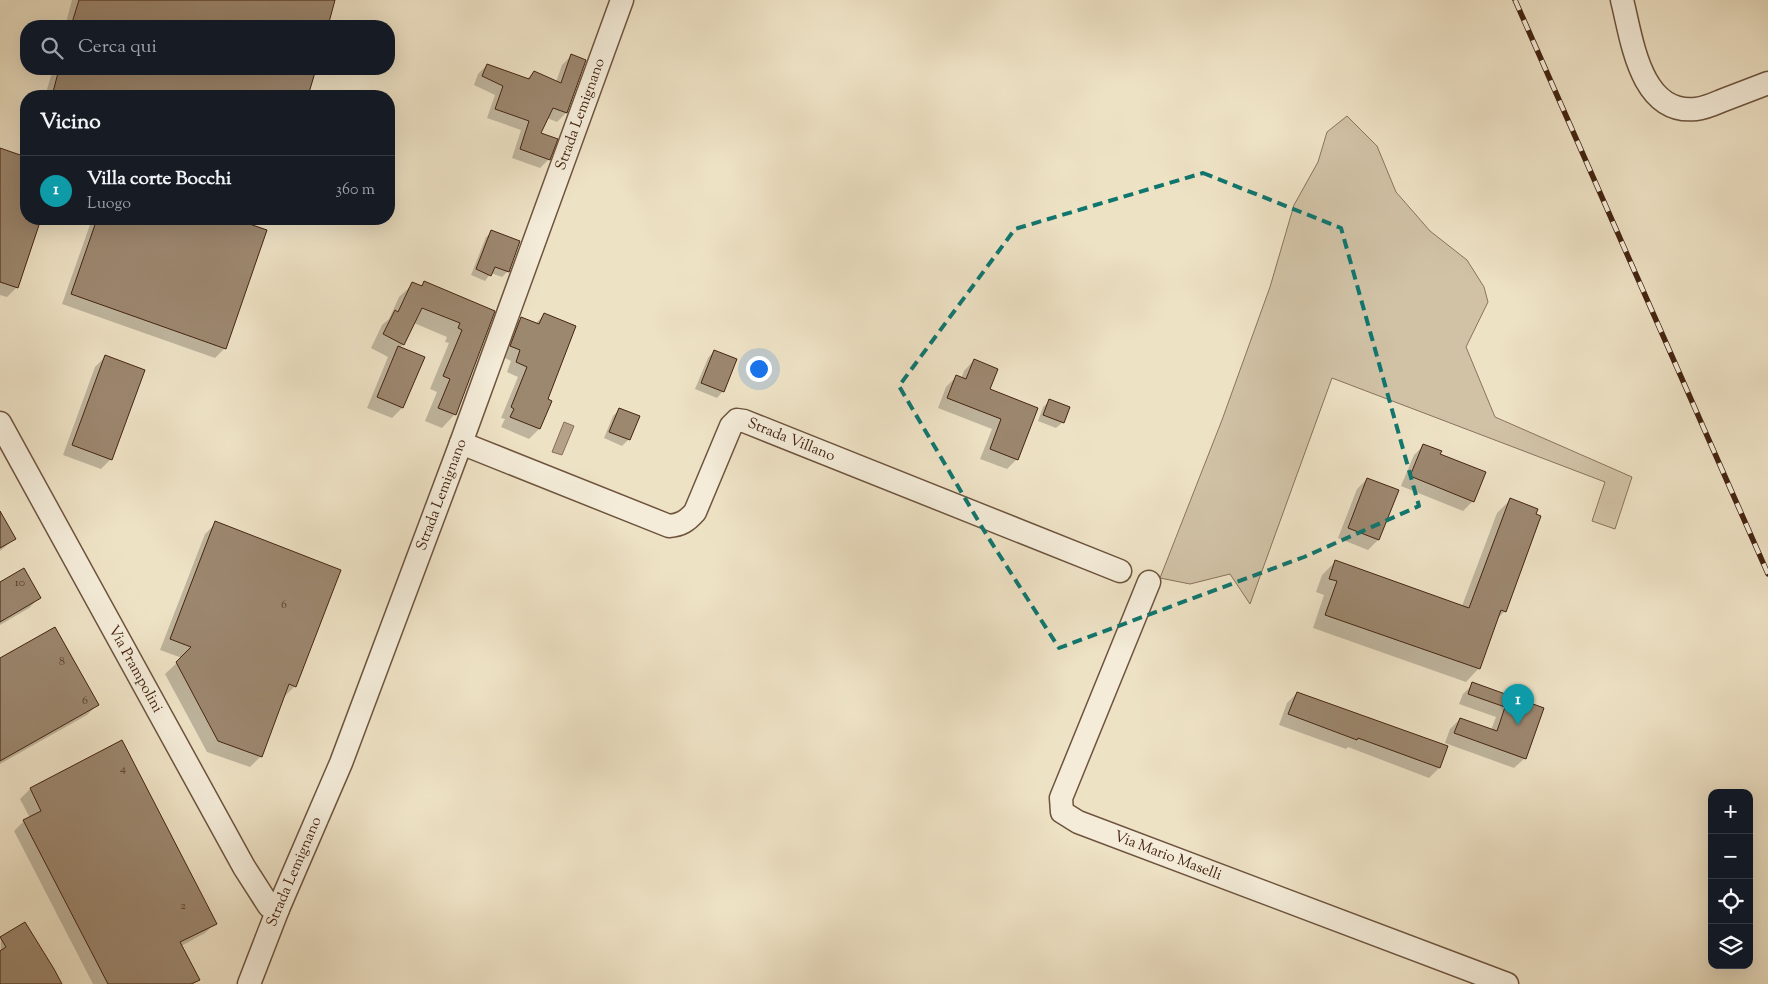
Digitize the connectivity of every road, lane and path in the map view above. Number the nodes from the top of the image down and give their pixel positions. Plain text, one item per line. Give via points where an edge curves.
1 (622, 0) edge
2 (1622, 0) edge
3 (1768, 83) edge
4 (0, 424) edge
5 (461, 443) junction
6 (1120, 571) dead end
7 (1149, 582) dead end
8 (278, 909) junction
9 (249, 984) edge
10 (1508, 984) edge

1 - 5 street, Strada Lemignano
2 - 3 street via 1647,83 1664,102 1682,110 1698,109
4 - 8 street, Via Prampolini via 244,867 269,906
5 - 6 street, Strada Villano via 669,526 679,525 696,512 731,426 737,420 744,421
5 - 8 street, Strada Lemignano via 341,763
7 - 10 street, Via Mario Maselli via 1061,798 1062,812 1088,825
8 - 9 street, Strada Lemignano

